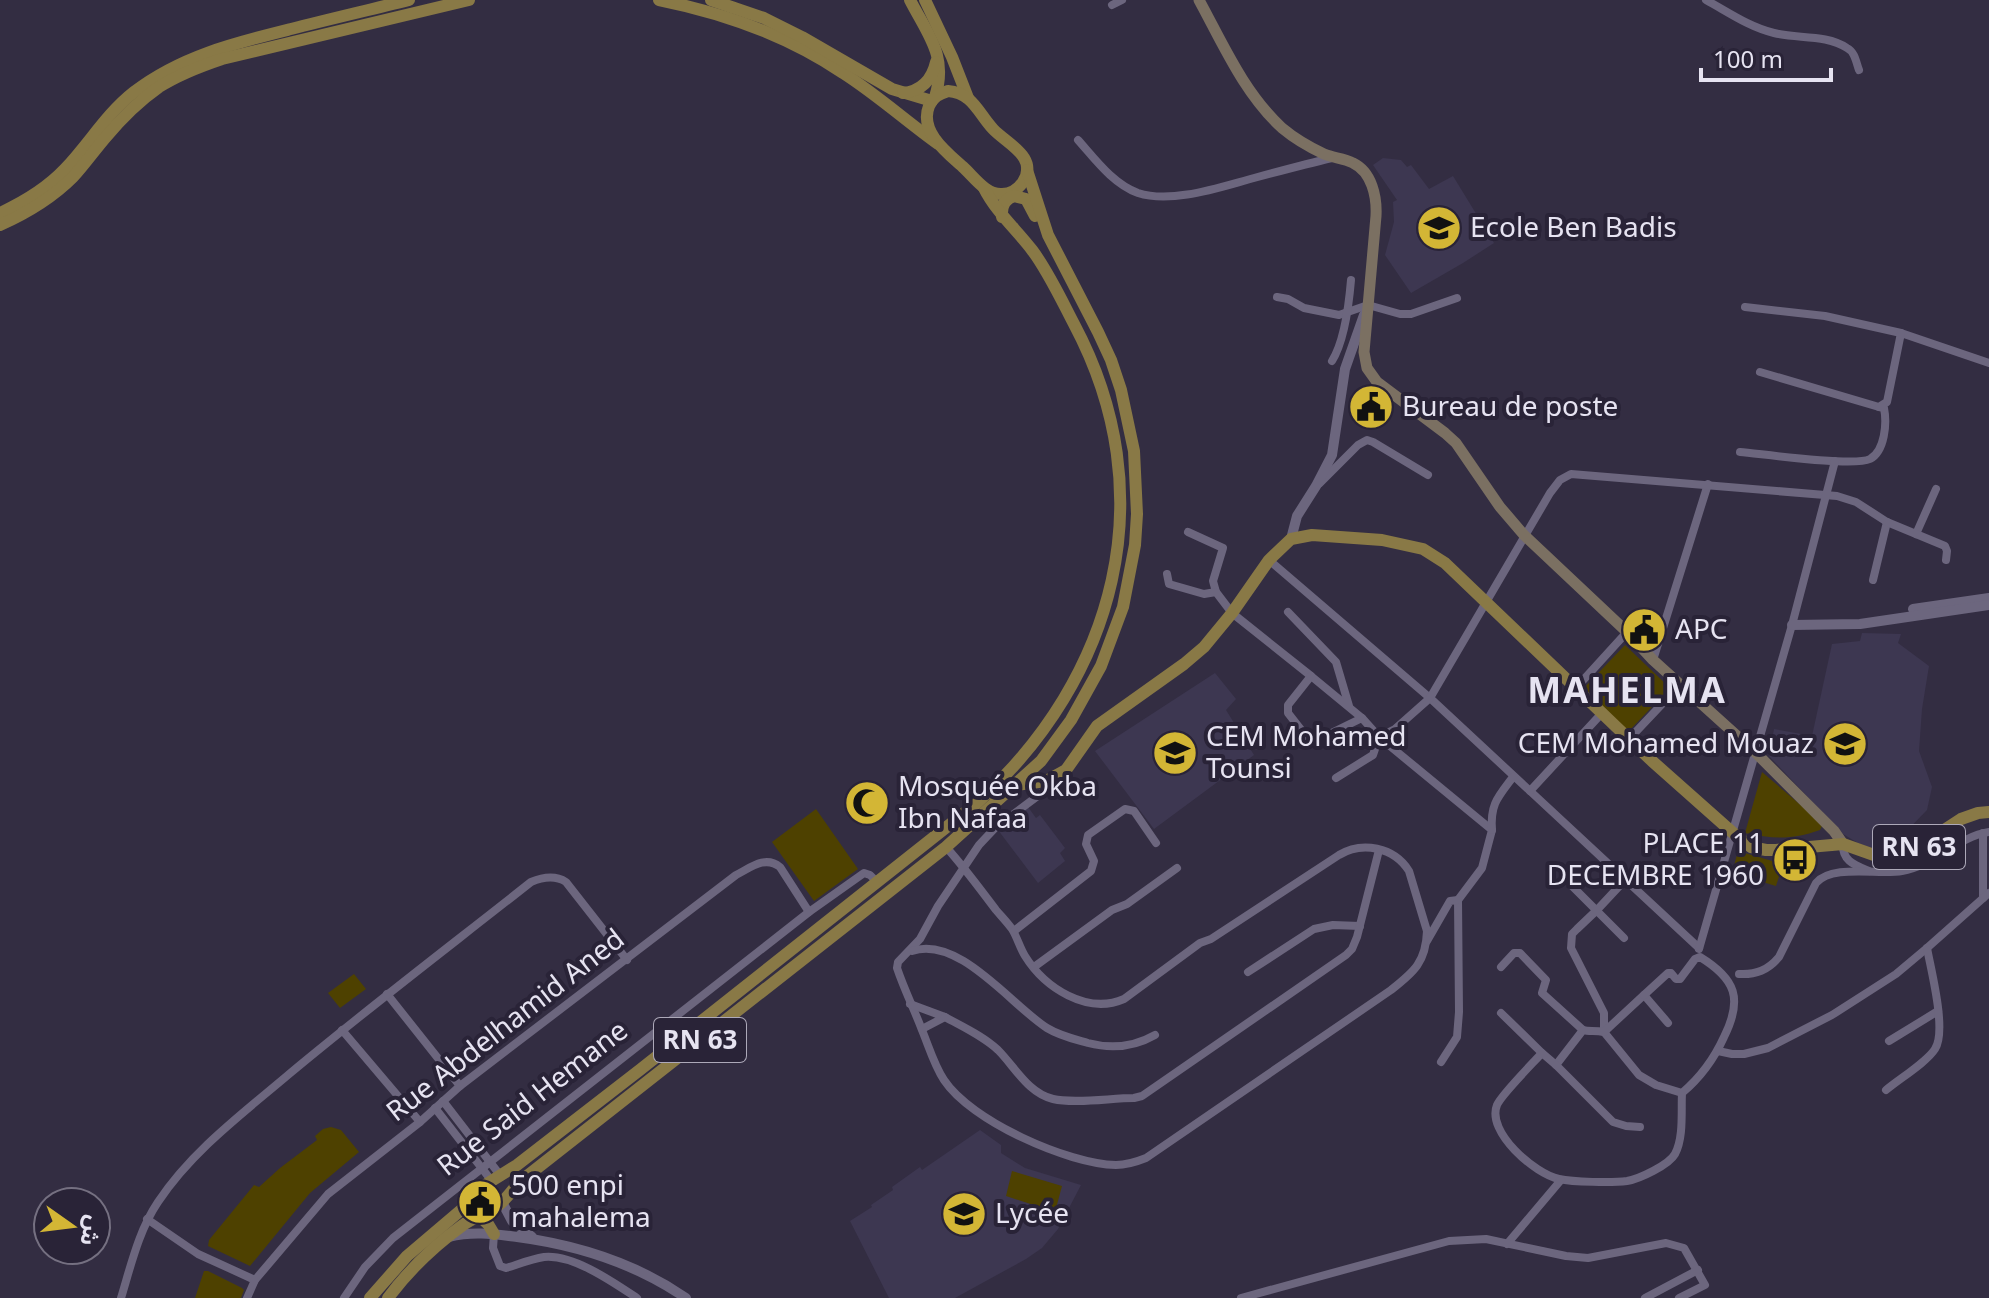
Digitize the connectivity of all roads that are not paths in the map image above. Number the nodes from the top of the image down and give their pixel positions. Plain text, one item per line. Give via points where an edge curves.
1 (409, 0) edge
2 (469, 0) edge
3 (659, 0) edge
4 (711, 0) edge
5 (910, 0) edge
6 (925, 0) edge
7 (1122, 0) edge
8 (1199, 0) edge
9 (1706, 0) edge
10 (1112, 5) dead end
11 (936, 51) junction
12 (848, 70) junction
13 (1859, 70) dead end
14 (902, 93) junction
15 (968, 98) junction
16 (933, 99) junction
17 (1078, 140) dead end
18 (938, 144) junction
19 (1333, 157) junction
20 (1027, 170) junction
21 (984, 188) junction
22 (0, 213) edge
23 (1002, 217) junction
24 (0, 225) edge
25 (1048, 235) junction
26 (1351, 280) dead end
27 (1277, 297) dead end
28 (1457, 298) dead end
29 (1368, 305) junction
30 (1745, 307) dead end
31 (1346, 313) junction
32 (1901, 333) junction
33 (1332, 361) dead end
34 (1989, 363) edge
35 (1760, 372) dead end
36 (1879, 407) junction
37 (1740, 452) dead end
38 (1835, 461) junction
39 (1428, 475) dead end
40 (1708, 484) junction
41 (1316, 486) junction
42 (1936, 489) dead end
43 (1827, 496) junction
44 (1887, 522) junction
45 (1188, 532) dead end
46 (1916, 534) junction
47 (1524, 535) junction
48 (1291, 539) junction
49 (1269, 560) junction
50 (1946, 560) dead end
51 (1167, 574) dead end
52 (1873, 580) dead end
53 (1216, 592) junction
54 (1989, 598) edge
55 (1486, 602) junction
56 (1989, 605) edge
57 (1288, 612) dead end
58 (1232, 613) junction
59 (1849, 623) junction
60 (1792, 625) junction
61 (1627, 632) junction
62 (1653, 660) junction
63 (1311, 676) junction
64 (1681, 684) junction
65 (1576, 688) junction
66 (1430, 698) junction
67 (1349, 706) junction
68 (1603, 712) junction
69 (1362, 718) junction
70 (1379, 737) junction
71 (1630, 738) junction
72 (1756, 753) junction
73 (1041, 761) junction
74 (1062, 772) junction
75 (1513, 777) junction
76 (1336, 778) dead end
77 (1016, 785) junction
78 (994, 788) junction
79 (1530, 791) junction
80 (1989, 812) edge
81 (1492, 830) junction
82 (1732, 832) junction
83 (1986, 832) edge
84 (1156, 843) dead end
85 (1843, 844) junction
86 (946, 847) junction
87 (1379, 850) junction
88 (965, 868) junction
89 (1177, 868) dead end
90 (1873, 872) junction
91 (1625, 880) junction
92 (877, 882) junction
93 (1570, 884) dead end
94 (1986, 895) edge
95 (1458, 900) junction
96 (1597, 910) junction
97 (809, 912) junction
98 (1360, 926) junction
99 (1014, 931) junction
100 (1624, 938) dead end
101 (1427, 942) junction
102 (1927, 948) junction
103 (908, 952) junction
104 (1698, 953) junction
105 (627, 960) junction
106 (1034, 967) junction
107 (1501, 967) dead end
108 (1248, 972) dead end
109 (1739, 974) dead end
110 (387, 994) junction
111 (1644, 995) junction
112 (910, 1004) junction
113 (1938, 1011) junction
114 (1501, 1013) dead end
115 (945, 1017) junction
116 (1668, 1023) dead end
117 (922, 1029) junction
118 (342, 1030) junction
119 (1583, 1030) junction
120 (1604, 1032) junction
121 (1155, 1035) dead end
122 (1889, 1041) dead end
123 (1718, 1051) junction
124 (1542, 1053) junction
125 (1441, 1062) dead end
126 (1556, 1065) junction
127 (460, 1086) junction
128 (1886, 1090) dead end
129 (1682, 1093) junction
130 (443, 1101) junction
131 (435, 1108) junction
132 (420, 1122) junction
133 (1640, 1127) dead end
134 (485, 1164) junction
135 (499, 1176) junction
136 (1561, 1180) junction
137 (514, 1188) junction
138 (471, 1200) junction
139 (502, 1202) junction
140 (479, 1216) junction
141 (147, 1219) junction
142 (494, 1234) junction
143 (446, 1238) junction
144 (537, 1240) junction
145 (1507, 1244) junction
146 (1698, 1270) junction
147 (255, 1280) junction
148 (121, 1298) edge
149 (247, 1298) edge
150 (344, 1298) edge
151 (370, 1298) edge
152 (388, 1298) edge
153 (637, 1298) edge
154 (686, 1298) edge
155 (1241, 1298) edge
156 (1645, 1298) edge
157 (1679, 1298) edge

1 - 22 main road via 235,43 182,63 118,106 47,185
2 - 24 main road via 195,69 144,99 59,189
3 - 12 main road via 753,26
4 - 12 main road via 802,37
5 - 11 main road
6 - 15 main road
7 - 10 street
8 - 19 main road via 1251,92 1274,120
9 - 13 street via 1754,27 1847,47
11 - 14 main road via 929,80
11 - 16 main road via 940,73
12 - 14 main road
12 - 18 main road
14 - 16 main road
15 - 16 main road via 948,91
15 - 20 main road via 1022,153
16 - 18 main road via 927,120
17 - 19 street via 1120,183 1154,196 1218,187
18 - 21 main road
19 - 29 main road via 1357,165 1375,193
20 - 21 main road via 1011,192
20 - 25 main road
21 - 23 main road
23 - 25 main road via 1006,200 1023,197
23 - 78 main road via 1037,257 1090,357 1108,413 1121,505 1113,576 1093,644 1049,722
25 - 73 main road via 1121,390 1134,451 1137,514 1130,576 1113,637 1087,694
26 - 31 street
27 - 31 street via 1329,314
28 - 29 street via 1411,314
29 - 31 street
29 - 41 street via 1345,369 1332,455
29 - 47 main road via 1364,352 1371,376 1456,443
30 - 32 street via 1825,316
31 - 33 street
32 - 34 street
32 - 36 street via 1887,402
35 - 36 street
36 - 38 street via 1886,419 1873,457
37 - 38 street
38 - 43 street
39 - 41 street via 1367,440
40 - 43 street
40 - 47 street via 1571,474 1560,480
40 - 62 street
41 - 48 street via 1297,516
42 - 46 street
43 - 44 street via 1856,502
43 - 60 street
44 - 46 street
44 - 52 street
45 - 53 street via 1223,548 1213,581
46 - 50 street via 1945,546
47 - 55 street
47 - 61 main road
48 - 49 main road
48 - 55 main road, RN 63 via 1312,535 1382,540 1423,549
49 - 58 main road
49 - 66 street
51 - 53 street via 1169,584
53 - 58 street
54 - 59 street
55 - 65 main road, RN 63
55 - 66 street
56 - 59 street
57 - 67 street via 1336,662
58 - 63 street
58 - 74 main road via 1184,664 1097,726
59 - 60 street
60 - 72 street
61 - 62 main road
61 - 65 street
62 - 64 main road
63 - 67 street
63 - 69 street via 1288,705 1288,713 1306,736 1321,738
64 - 71 street
64 - 72 main road
65 - 68 main road, RN 63
66 - 70 street
66 - 75 street
67 - 69 street
68 - 71 main road, RN 63
68 - 79 street
69 - 70 street
70 - 76 street via 1373,755
70 - 81 street
71 - 82 main road, RN 63
72 - 82 street
72 - 85 main road
73 - 74 main road via 1050,773
73 - 77 main road
74 - 77 main road via 1046,781
74 - 88 street via 995,828
75 - 79 street
75 - 81 street via 1494,801
77 - 78 main road
77 - 86 main road, RN 63
78 - 92 main road
79 - 91 street
80 - 85 main road, RN 63 via 1961,819 1898,856 1874,855
81 - 95 street via 1482,868
82 - 85 main road, RN 63 via 1751,847 1766,850
82 - 104 street
83 - 90 street via 1919,867
83 - 94 street
84 - 99 street via 1134,811 1125,809 1088,835 1091,871
85 - 90 street via 1845,858
86 - 88 street
86 - 137 main road, RN 63
87 - 98 street
87 - 101 street via 1396,857 1409,871
87 - 106 street via 1347,851 1111,1004 1076,999
88 - 99 street
88 - 103 street
89 - 106 street
90 - 109 street via 1820,878 1779,957 1756,973
91 - 96 street
91 - 104 street
92 - 97 street, Rue Said Hemane via 864,873
92 - 135 main road
93 - 96 street
94 - 102 street
95 - 101 street via 1450,901
95 - 125 street via 1457,1037
96 - 100 street
96 - 120 street via 1577,929 1571,948 1604,1013
97 - 105 street, Rue Abdelhamid Aned via 775,862 759,863
97 - 134 street, Rue Said Hemane
98 - 108 street via 1314,929
98 - 115 street via 1346,955 1134,1098 1064,1100 1042,1095 988,1042
99 - 106 street
101 - 117 street via 1416,969 1391,990 1132,1164 1101,1164 1018,1137 952,1090
102 - 113 street
102 - 123 street via 1896,974 1779,1043 1744,1054
103 - 112 street via 897,968
103 - 121 street via 931,948 954,957 1066,1037 1115,1046
104 - 111 street via 1680,979 1668,973
104 - 123 street via 1727,979 1735,998 1733,1019
105 - 110 street via 566,882 550,877 531,882
105 - 127 street, Rue Abdelhamid Aned
107 - 119 street via 1520,953 1546,980 1542,993
110 - 118 street
110 - 127 street
111 - 116 street
111 - 120 street
112 - 115 street
112 - 117 street
113 - 122 street
113 - 128 street via 1940,1033 1934,1051
114 - 124 street
115 - 117 street
118 - 132 street
118 - 141 street via 216,1135
119 - 120 street
119 - 126 street
120 - 129 street via 1639,1075
123 - 129 street
124 - 126 street
124 - 136 street via 1497,1104 1496,1118 1516,1151
126 - 133 street via 1613,1122
127 - 130 street, Rue Abdelhamid Aned
129 - 136 street via 1679,1138 1664,1165 1629,1181
130 - 131 street, Rue Abdelhamid Aned
130 - 134 street
131 - 132 street, Rue Abdelhamid Aned
131 - 134 street
132 - 147 street, Rue Abdelhamid Aned via 328,1194
134 - 135 street
134 - 150 street, Rue Said Hemane via 393,1238
135 - 137 main road via 513,1181
135 - 138 main road
136 - 145 street
137 - 139 main road, RN 63
138 - 140 main road
138 - 151 main road via 407,1256
139 - 140 main road, RN 63
139 - 144 street via 517,1226
140 - 142 main road
140 - 143 main road, RN 63
141 - 147 street via 198,1254
141 - 148 street
142 - 143 street
142 - 144 street
142 - 153 street via 500,1266 558,1257
143 - 152 main road, RN 63
144 - 154 street via 624,1263
145 - 146 street via 1588,1258 1666,1243 1684,1248
145 - 155 street via 1449,1241
146 - 156 street
146 - 157 street via 1705,1285
147 - 149 street, Rue Abdelhamid Aned

